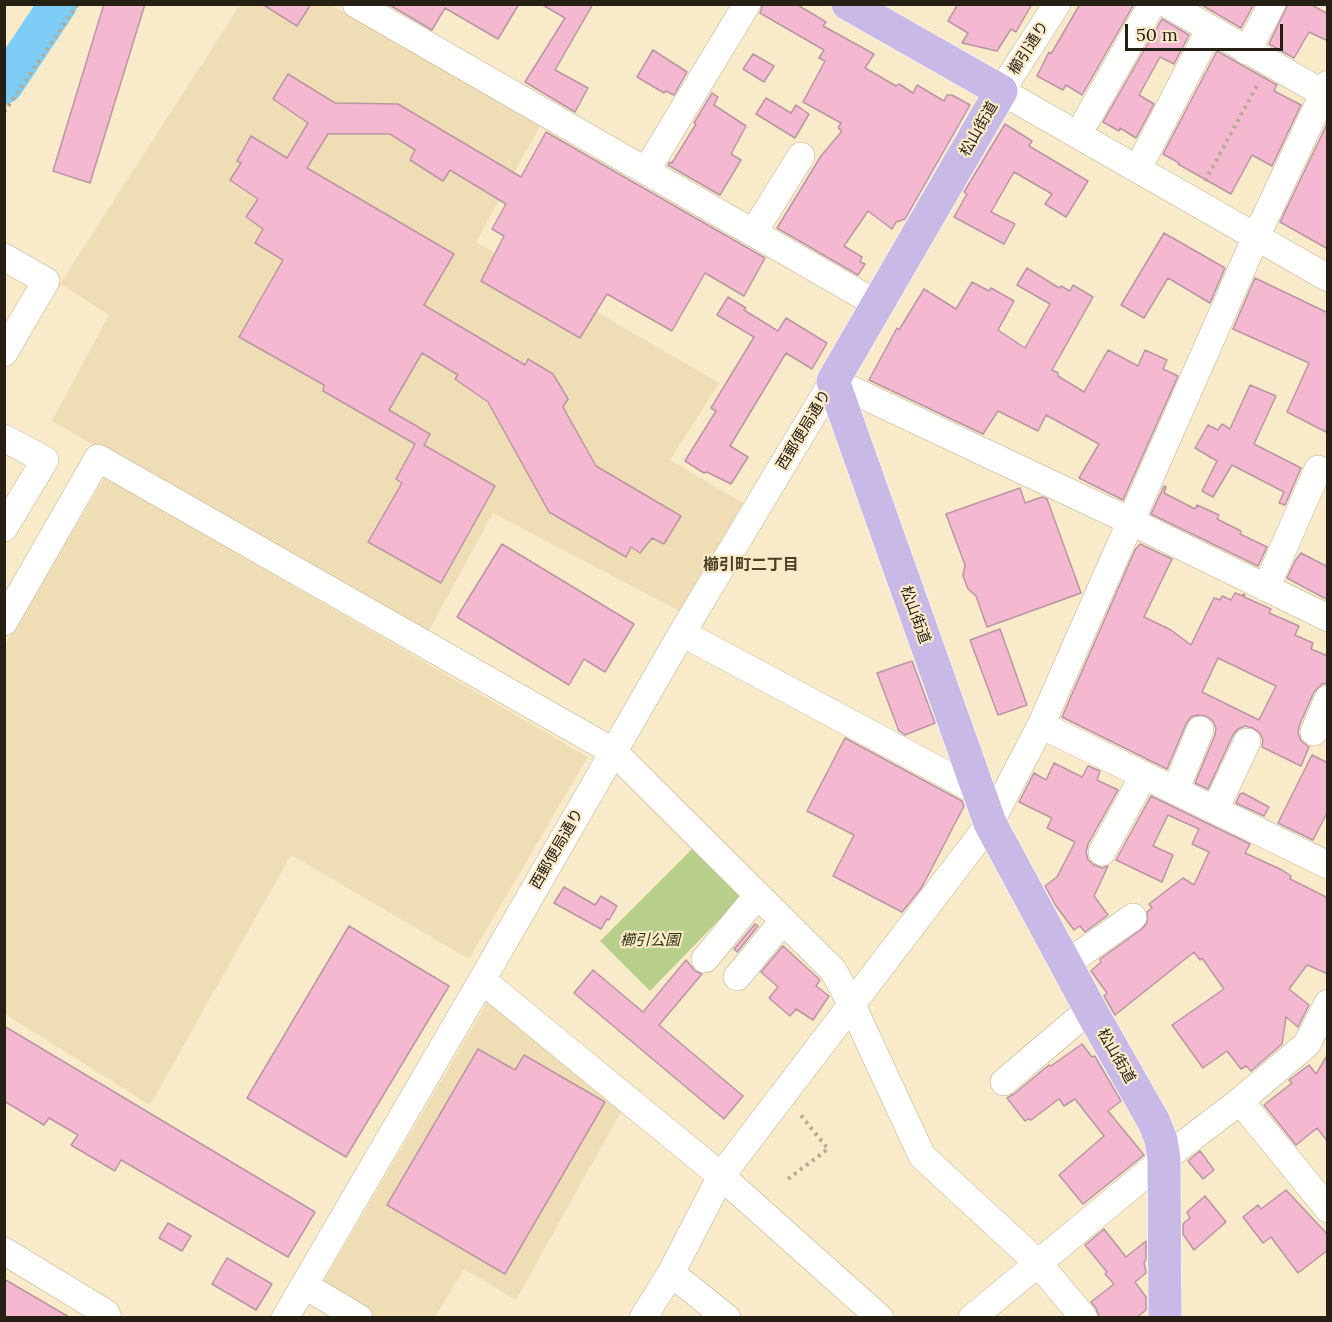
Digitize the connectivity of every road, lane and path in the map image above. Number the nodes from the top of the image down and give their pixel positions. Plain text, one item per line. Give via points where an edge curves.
1 (78, 4) edge
2 (747, 4) edge
3 (848, 4) edge
4 (1057, 4) edge
5 (1152, 4) edge
6 (1167, 4) edge
7 (1272, 4) edge
8 (366, 7) edge
9 (1210, 29) junction
10 (1258, 57) junction
11 (1001, 91) junction
12 (1326, 91) edge
13 (4, 112) edge
14 (1088, 119) dead end
15 (1146, 153) dead end
16 (801, 156) dead end
17 (646, 171) junction
18 (1203, 185) dead end
19 (753, 233) junction
20 (1256, 237) junction
21 (4, 257) edge
22 (1328, 278) edge
23 (877, 304) junction
24 (4, 353) edge
25 (833, 381) junction
26 (4, 438) edge
27 (1318, 469) dead end
28 (1130, 521) junction
29 (4, 528) edge
30 (1266, 588) junction
31 (1328, 618) edge
32 (4, 622) edge
33 (682, 633) junction
34 (1328, 699) edge
35 (1041, 725) junction
36 (1200, 730) dead end
37 (1314, 732) dead end
38 (1247, 742) dead end
39 (614, 752) junction
40 (1144, 775) junction
41 (1174, 790) junction
42 (979, 792) junction
43 (1215, 810) junction
44 (990, 823) junction
45 (1102, 852) dead end
46 (1328, 865) edge
47 (757, 896) junction
48 (1133, 917) dead end
49 (783, 921) junction
50 (705, 959) dead end
51 (1066, 964) junction
52 (737, 977) dead end
53 (482, 980) junction
54 (851, 1003) junction
55 (1328, 1004) edge
56 (1090, 1009) junction
57 (1004, 1082) dead end
58 (783, 1093) junction
59 (1240, 1101) junction
60 (1164, 1159) junction
61 (721, 1176) junction
62 (788, 1179) dead end
63 (1328, 1209) edge
64 (4, 1251) edge
65 (1038, 1263) junction
66 (671, 1273) junction
67 (304, 1285) junction
68 (108, 1317) edge
69 (285, 1317) edge
70 (359, 1317) edge
71 (643, 1317) edge
72 (727, 1317) edge
73 (880, 1317) edge
74 (972, 1317) edge
75 (1084, 1317) edge
76 (1165, 1317) edge

1 - 13 path
2 - 17 street
3 - 11 main road, 松山街道
4 - 11 street, 櫛引通り
5 - 14 street
6 - 9 street
7 - 10 street
8 - 17 street
9 - 10 street
9 - 15 street
10 - 12 street
10 - 18 path
11 - 20 street
11 - 23 main road, 松山街道
12 - 20 street
16 - 19 street
17 - 19 street
19 - 23 street
20 - 22 street
20 - 28 street
21 - 24 street via 46,281
23 - 25 main road, 松山街道
25 - 28 street
25 - 33 street, 西郵便局通り
25 - 42 main road, 松山街道
26 - 29 street via 45,460
27 - 30 street
28 - 30 street
28 - 35 street
30 - 31 street
32 - 39 street via 98,458
33 - 39 street, 西郵便局通り
33 - 42 street
34 - 37 street
35 - 40 street
35 - 44 street
36 - 41 street
38 - 43 street
39 - 47 street
39 - 53 street, 西郵便局通り
40 - 41 street
40 - 45 street
41 - 43 street
42 - 44 main road, 松山街道
43 - 46 street
44 - 51 main road, 松山街道
44 - 54 street
47 - 49 street
47 - 50 street
48 - 51 street
49 - 52 street
49 - 54 street via 833,970
51 - 56 main road, 松山街道
53 - 61 street
53 - 67 street, 西郵便局通り
54 - 58 street
54 - 65 street via 921,1156
55 - 59 street via 1307,1044
56 - 57 street
56 - 60 main road, 松山街道 via 1154,1122
58 - 61 street
58 - 62 path via 828,1149
59 - 60 street
59 - 63 street
60 - 65 street
60 - 76 main road, 松山街道
61 - 66 street
61 - 73 street
64 - 68 street
65 - 74 street
65 - 75 street
66 - 71 street
66 - 72 street
67 - 69 street, 西郵便局通り
67 - 70 street

